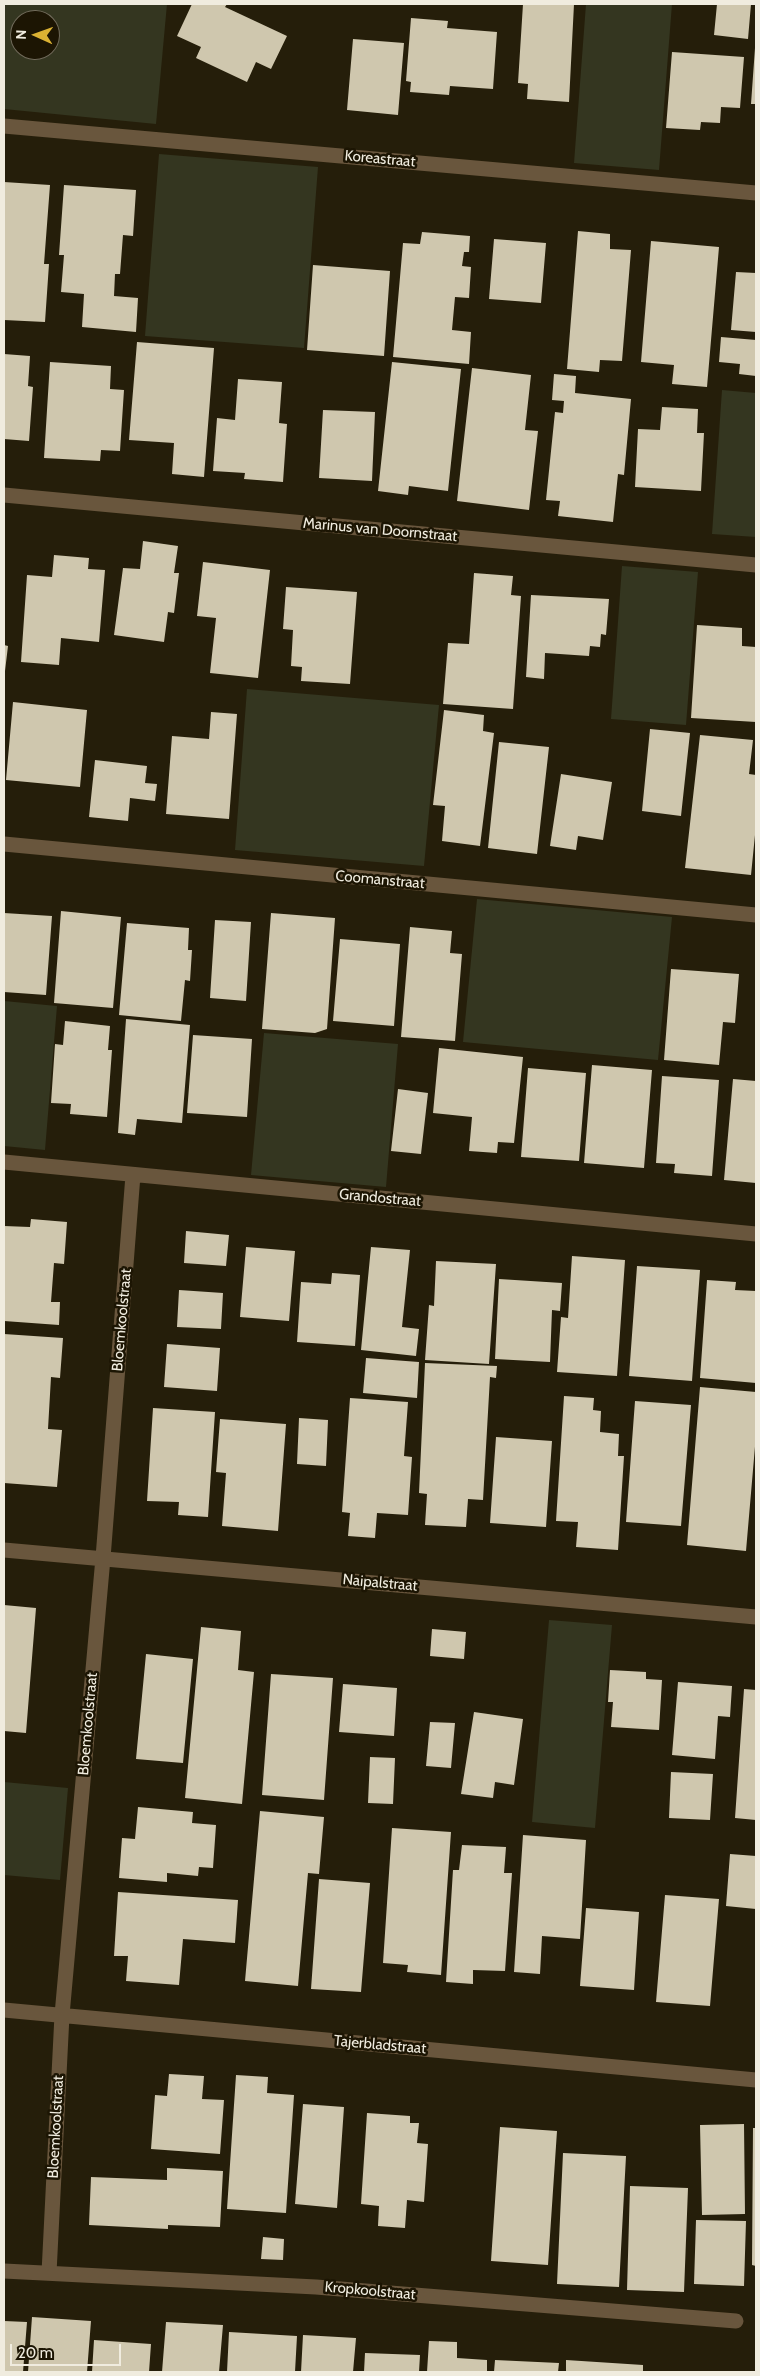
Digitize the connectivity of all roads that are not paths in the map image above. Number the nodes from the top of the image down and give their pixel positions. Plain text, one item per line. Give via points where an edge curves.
1 (4, 126) edge
2 (756, 193) edge
3 (4, 495) edge
4 (756, 565) edge
5 (4, 844) edge
6 (756, 915) edge
7 (4, 1162) edge
8 (133, 1175) junction
9 (756, 1234) edge
10 (4, 1550) edge
11 (103, 1558) junction
12 (756, 1617) edge
13 (4, 2010) edge
14 (62, 2015) junction
15 (756, 2080) edge
16 (4, 2271) edge
17 (49, 2273) junction
18 (736, 2321) dead end

1 - 2 street, Koreastraat
3 - 4 street, Marinus van Doornstraat
5 - 6 street, Coomanstraat
7 - 8 street, Grandostraat
8 - 9 street, Grandostraat
8 - 11 street, Bloemkoolstraat
10 - 11 street, Naipalstraat
11 - 12 street, Naipalstraat
11 - 14 street, Bloemkoolstraat
13 - 14 street, Tajerbladstraat
14 - 15 street, Tajerbladstraat
14 - 17 street, Bloemkoolstraat
16 - 17 street, Kropkoolstraat
17 - 18 street, Kropkoolstraat via 316,2287

